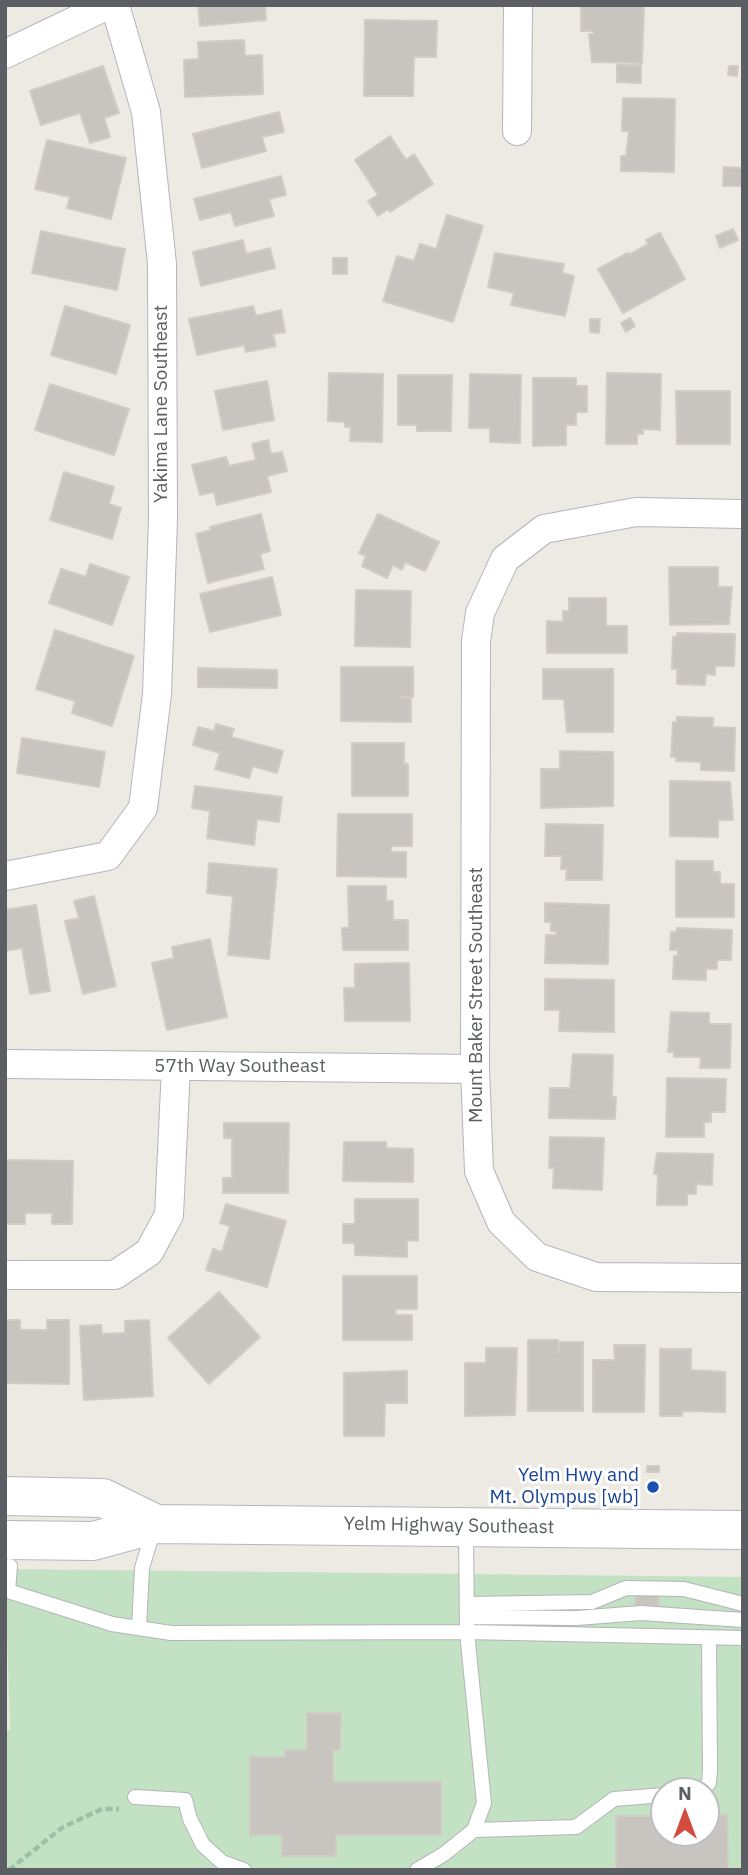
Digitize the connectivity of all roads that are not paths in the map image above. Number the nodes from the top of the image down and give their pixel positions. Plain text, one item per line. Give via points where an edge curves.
1 (108, 5) edge
2 (115, 5) edge
3 (518, 5) edge
4 (5, 54) edge
5 (517, 131) dead end
6 (743, 514) edge
7 (5, 876) edge
8 (5, 1063) edge
9 (176, 1067) junction
10 (475, 1069) junction
11 (5, 1275) edge
12 (743, 1278) edge
13 (5, 1496) edge
14 (156, 1524) junction
15 (466, 1525) junction
16 (743, 1530) edge
17 (8, 1553) edge
18 (7, 1591) edge
19 (743, 1604) edge
20 (467, 1618) junction
21 (743, 1619) edge
22 (139, 1628) junction
23 (709, 1638) junction
24 (743, 1638) edge
25 (709, 1777) edge
26 (650, 1796) edge
27 (133, 1804) road end
28 (474, 1830) junction
29 (244, 1870) edge
30 (417, 1870) edge

1 - 4 street
2 - 7 street, Yakima Lane Southeast via 146,112 162,264 163,519 157,694 143,808 108,856
3 - 5 street
6 - 10 street, Mount Baker Street Southeast via 636,512 544,529 505,559 480,612 476,641
8 - 9 street, 57th Way Southeast
9 - 10 street, 57th Way Southeast
9 - 11 street via 169,1215 149,1252 115,1275
10 - 12 street, Mount Baker Street Southeast via 479,1171 501,1222 537,1257 596,1277
13 - 14 main road, Yelm Highway Southeast via 103,1498
14 - 15 main road, Yelm Highway Southeast
14 - 17 main road, Yelm Highway Southeast via 93,1541
14 - 22 lane via 142,1568
15 - 16 main road, Yelm Highway Southeast
15 - 20 lane
17 - 18 lane
18 - 22 lane
19 - 20 lane via 684,1590 626,1588 592,1602
20 - 21 lane via 641,1613
20 - 22 lane via 170,1633
20 - 23 lane
20 - 28 lane via 484,1803
23 - 24 lane
23 - 25 lane
26 - 28 lane via 614,1799 576,1827
27 - 29 lane via 185,1800 203,1845 222,1862
28 - 30 lane

